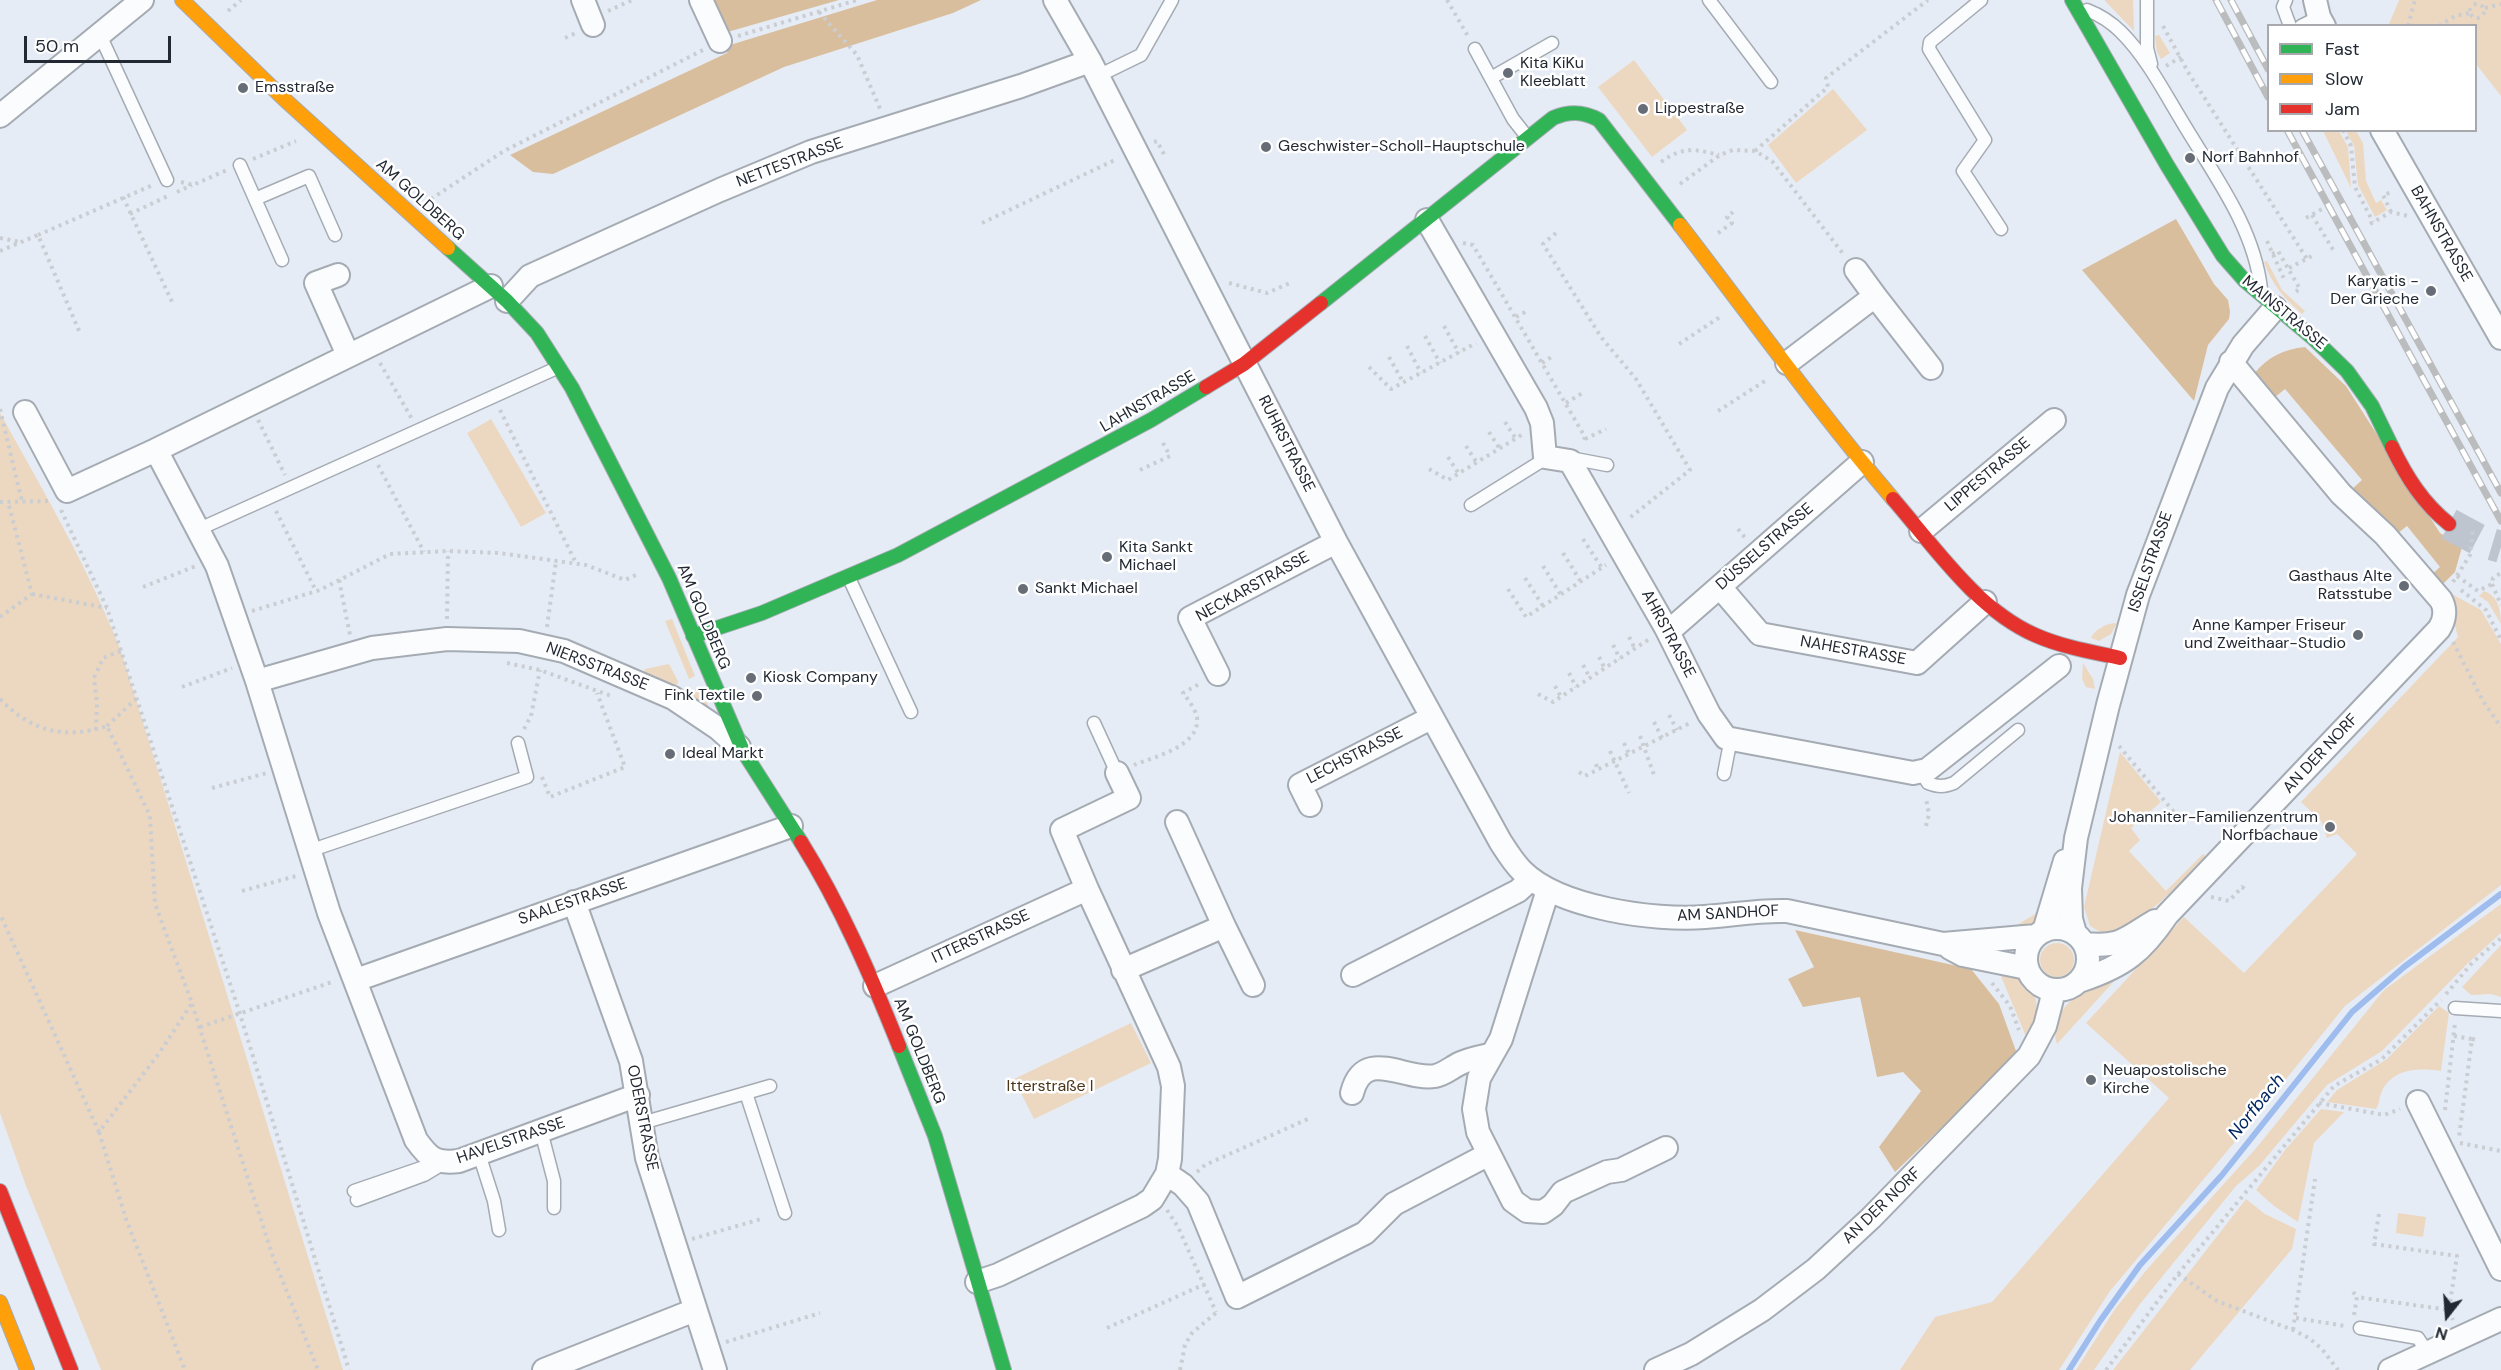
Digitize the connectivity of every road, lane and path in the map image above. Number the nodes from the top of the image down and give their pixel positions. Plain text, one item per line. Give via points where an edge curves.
1 (142, 0) edge
2 (241, 0) edge
3 (583, 0) edge
4 (701, 0) edge
5 (857, 0) edge
6 (1055, 0) edge
7 (1172, 0) edge
8 (1447, 0) edge
9 (1709, 0) edge
10 (1928, 0) edge
11 (1981, 0) edge
12 (2147, 0) edge
13 (2286, 0) edge
14 (2415, 0) edge
15 (2076, 2) edge
16 (2476, 2) edge
17 (190, 3) edge
18 (2501, 4) edge
19 (2484, 8) junction
20 (227, 12) dead end
21 (818, 12) junction
22 (2470, 13) junction
23 (2158, 17) dead end
24 (2288, 24) edge
25 (2409, 24) edge
26 (2442, 24) edge
27 (593, 25) dead end
28 (100, 35) junction
29 (720, 41) junction
30 (1552, 43) dead end
31 (1475, 49) joint
32 (2181, 57) junction
33 (2166, 66) dead end
34 (1094, 69) junction
35 (2156, 77) junction
36 (1491, 78) junction
37 (1771, 82) dead end
38 (0, 116) edge
39 (888, 128) junction
40 (2344, 132) edge
41 (2383, 132) edge
42 (1528, 138) junction
43 (1135, 150) junction
44 (1755, 151) junction
45 (1720, 155) junction
46 (240, 165) dead end
47 (1658, 165) dead end
48 (1786, 170) dead end
49 (1781, 173) junction
50 (167, 180) joint
51 (193, 185) dead end
52 (123, 197) junction
53 (255, 199) junction
54 (1660, 199) junction
55 (2385, 199) dead end
56 (426, 202) dead end
57 (2324, 208) dead end
58 (2391, 212) junction
59 (130, 214) junction
60 (2312, 215) junction
61 (2407, 217) dead end
62 (2306, 218) dead end
63 (1427, 220) junction
64 (982, 223) dead end
65 (2001, 229) dead end
66 (1556, 233) dead end
67 (38, 235) junction
68 (335, 235) dead end
69 (0, 238) edge
70 (21, 242) junction
71 (1453, 242) dead end
72 (0, 251) edge
73 (2335, 253) dead end
74 (2272, 254) dead end
75 (282, 260) dead end
76 (2289, 268) junction
77 (1856, 270) joint
78 (338, 275) dead end
79 (1229, 283) dead end
80 (1290, 283) dead end
81 (499, 293) junction
82 (2294, 293) dead end
83 (1875, 296) junction
84 (2268, 302) junction
85 (173, 304) dead end
86 (1741, 304) junction
87 (1527, 311) dead end
88 (1516, 317) junction
89 (1444, 326) dead end
90 (80, 333) dead end
91 (1493, 334) junction
92 (1425, 336) dead end
93 (2501, 338) edge
94 (369, 344) junction
95 (1678, 344) dead end
96 (1407, 346) dead end
97 (1459, 353) junction
98 (348, 355) junction
99 (1553, 356) dead end
100 (1389, 357) dead end
101 (2231, 362) junction
102 (1440, 363) junction
103 (1542, 363) junction
104 (1244, 364) junction
105 (1788, 365) junction
106 (560, 367) junction
107 (1369, 367) dead end
108 (1930, 368) dead end
109 (1421, 373) junction
110 (1403, 382) junction
111 (1584, 392) dead end
112 (494, 396) junction
113 (1566, 403) junction
114 (249, 404) junction
115 (0, 409) edge
116 (1718, 411) dead end
117 (25, 412) dead end
118 (1151, 420) junction
119 (2054, 420) dead end
120 (1505, 422) dead end
121 (1542, 423) junction
122 (1606, 429) dead end
123 (418, 430) junction
124 (1489, 432) dead end
125 (1516, 439) junction
126 (1584, 440) junction
127 (1466, 446) dead end
128 (1500, 449) junction
129 (156, 450) junction
130 (1572, 456) junction
131 (1448, 457) dead end
132 (1545, 457) junction
133 (1862, 462) junction
134 (1477, 463) junction
135 (1607, 465) dead end
136 (1429, 469) dead end
137 (1140, 470) dead end
138 (1459, 474) junction
139 (383, 475) dead end
140 (291, 487) junction
141 (269, 496) junction
142 (51, 501) dead end
143 (0, 502) edge
144 (8, 502) junction
145 (22, 502) junction
146 (1471, 505) dead end
147 (60, 508) dead end
148 (2449, 524) tunnel mouth
149 (197, 530) junction
150 (1921, 531) junction
151 (1612, 532) junction
152 (1583, 539) dead end
153 (1336, 542) junction
154 (448, 551) junction
155 (424, 552) junction
156 (1563, 553) dead end
157 (1625, 554) junction
158 (213, 559) junction
159 (556, 561) junction
160 (576, 564) junction
161 (1543, 566) dead end
162 (1602, 568) junction
163 (2501, 573) edge
164 (635, 576) dead end
165 (2457, 576) dead end
166 (848, 577) junction
167 (1525, 578) dead end
168 (339, 580) junction
169 (1581, 582) junction
170 (2492, 584) junction
171 (143, 587) dead end
172 (1720, 587) junction
173 (1508, 589) dead end
174 (316, 591) junction
175 (32, 594) junction
176 (1561, 595) junction
177 (1985, 602) junction
178 (2501, 605) edge
179 (1543, 606) junction
180 (107, 608) junction
181 (234, 616) junction
182 (0, 617) edge
183 (2443, 620) junction
184 (1667, 630) junction
185 (693, 636) junction
186 (1629, 637) dead end
187 (447, 639) junction
188 (544, 645) junction
189 (1613, 645) dead end
190 (1635, 649) junction
191 (122, 651) junction
192 (353, 653) junction
193 (1599, 657) dead end
194 (2120, 658) junction
195 (1620, 659) junction
196 (501, 662) dead end
197 (1583, 665) dead end
198 (2059, 666) dead end
199 (1605, 669) junction
200 (540, 670) junction
201 (253, 671) junction
202 (1569, 673) dead end
203 (1218, 675) joint
204 (1590, 678) junction
205 (1555, 686) dead end
206 (182, 687) dead end
207 (1576, 687) junction
208 (597, 692) junction
209 (1538, 694) dead end
210 (1561, 697) junction
211 (136, 698) junction
212 (618, 698) dead end
213 (0, 699) edge
214 (911, 712) dead end
215 (1709, 714) junction
216 (1669, 715) dead end
217 (1431, 718) junction
218 (1654, 722) dead end
219 (1094, 723) dead end
220 (107, 726) junction
221 (2501, 727) edge
222 (2102, 728) junction
223 (96, 730) junction
224 (1677, 730) junction
225 (2018, 730) dead end
226 (1640, 735) dead end
227 (1662, 738) junction
228 (1731, 738) junction
229 (518, 743) joint
230 (1624, 743) dead end
231 (1645, 746) junction
232 (743, 751) junction
233 (1610, 751) dead end
234 (1629, 754) junction
235 (1615, 761) junction
236 (1596, 764) dead end
237 (284, 769) junction
238 (1598, 770) junction
239 (1579, 772) dead end
240 (1921, 772) junction
241 (1117, 773) junction
242 (1724, 774) dead end
243 (1654, 775) dead end
244 (527, 777) junction
245 (212, 788) dead end
246 (1629, 793) dead end
247 (1311, 805) dead end
248 (1177, 822) dead end
249 (2183, 823) dead end
250 (791, 826) junction
251 (2076, 838) junction
252 (312, 861) junction
253 (1540, 884) junction
254 (1087, 889) junction
255 (2246, 890) dead end
256 (242, 891) dead end
257 (2211, 897) dead end
258 (574, 902) junction
259 (0, 914) edge
260 (2167, 915) junction
261 (1224, 926) junction
262 (2040, 933) junction
263 (2080, 938) junction
264 (2501, 938) edge
265 (1953, 949) junction
266 (2027, 968) junction
267 (1124, 970) junction
268 (1353, 975) dead end
269 (356, 980) junction
270 (2082, 980) junction
271 (875, 986) junction
272 (1253, 986) dead end
273 (2451, 990) junction
274 (2054, 991) junction
275 (192, 1003) junction
276 (2455, 1008) junction
277 (2501, 1011) edge
278 (240, 1014) junction
279 (200, 1027) junction
280 (2454, 1036) junction
281 (2472, 1039) junction
282 (2479, 1040) dead end
283 (1492, 1054) junction
284 (2029, 1056) junction
285 (770, 1086) dead end
286 (746, 1093) junction
287 (1352, 1093) dead end
288 (638, 1095) junction
289 (2319, 1102) junction
290 (2418, 1102) joint
291 (1310, 1118) dead end
292 (642, 1123) junction
293 (2460, 1126) dead end
294 (541, 1131) junction
295 (99, 1132) junction
296 (2448, 1142) junction
297 (1666, 1148) dead end
298 (2501, 1151) edge
299 (479, 1154) junction
300 (1489, 1154) junction
301 (441, 1162) junction
302 (1175, 1179) junction
303 (2315, 1179) dead end
304 (0, 1191) edge
305 (356, 1196) dead end
306 (1152, 1199) junction
307 (554, 1208) dead end
308 (785, 1213) dead end
309 (2379, 1214) dead end
310 (760, 1219) dead end
311 (499, 1230) dead end
312 (674, 1244) junction
313 (2500, 1267) edge
314 (1228, 1274) junction
315 (2178, 1274) junction
316 (977, 1282) junction
317 (1204, 1285) junction
318 (2353, 1292) dead end
319 (2357, 1297) junction
320 (0, 1302) edge
321 (1226, 1304) junction
322 (696, 1310) junction
323 (2449, 1310) junction
324 (820, 1313) dead end
325 (2296, 1318) junction
326 (2501, 1319) edge
327 (2356, 1324) junction
328 (1107, 1328) dead end
329 (2293, 1330) junction
330 (2460, 1337) junction
331 (708, 1348) junction
332 (2427, 1352) junction
333 (27, 1370) edge
334 (71, 1370) edge
335 (185, 1370) edge
336 (318, 1370) edge
337 (349, 1370) edge
338 (544, 1370) edge
339 (716, 1370) edge
340 (1004, 1370) edge
341 (1180, 1370) edge
342 (1656, 1370) edge
343 (2106, 1370) edge
344 (2337, 1370) edge
345 (2390, 1370) edge

1 - 28 street
2 - 20 path
3 - 27 street
4 - 29 street
5 - 21 path
6 - 34 street, RUHRSTRASSE
7 - 34 lane via 1141,54
8 - 31 path
9 - 37 lane
10 - 44 path via 1826,78 1827,92
11 - 65 lane via 1930,42 1929,49 1986,140 1963,171
12 - 35 lane via 2147,48
13 - 24 lane via 2283,6
14 - 25 path
15 - 35 lane via 2114,25
15 - 84 main road, MAINSTRASSE via 2152,142 2208,232 2228,262
16 - 19 path
16 - 22 path
17 - 81 main road, AM GOLDBERG via 277,91
18 - 19 path
19 - 22 path via 2480,18
21 - 29 path
21 - 39 path via 857,55
22 - 26 path
23 - 32 path
28 - 38 street
28 - 50 lane
29 - 56 path via 504,151
30 - 36 lane
31 - 36 lane
32 - 33 path
32 - 76 path via 2309,258
34 - 39 street, NETTESTRASSE via 1022,86
34 - 43 street, RUHRSTRASSE
35 - 84 lane via 2241,222
36 - 42 lane
39 - 81 street, NETTESTRASSE via 811,152 670,212
40 - 58 path via 2351,146 2355,187 2372,223
41 - 93 street, BAHNSTRASSE
42 - 54 main road, LAHNSTRASSE via 1553,118 1569,112 1584,113 1599,120
42 - 63 main road, LAHNSTRASSE
43 - 64 path
43 - 104 street, RUHRSTRASSE
44 - 45 path via 1733,150
44 - 49 path via 1772,161
45 - 47 path via 1693,149 1673,154
45 - 54 path
46 - 53 lane
48 - 49 path
49 - 77 path
50 - 52 path
51 - 59 path
52 - 59 path
52 - 67 path
53 - 68 lane via 309,176
53 - 75 lane
54 - 86 main road
55 - 58 path
57 - 60 path
58 - 61 path
59 - 85 path
60 - 62 path
60 - 73 path
63 - 91 street
63 - 104 main road, LAHNSTRASSE
66 - 151 path via 1543,244 1601,337 1636,379 1690,470
67 - 70 path
67 - 90 path
69 - 70 path
70 - 72 path
71 - 88 path via 1473,245
74 - 76 path via 2278,250
76 - 82 path via 2300,289
77 - 83 street
78 - 98 street via 316,284
79 - 80 path via 1267,292
81 - 94 street
81 - 106 main road, AM GOLDBERG via 537,333
83 - 105 street
83 - 108 street
84 - 101 street, ISSELSTRASSE
84 - 148 main road, MAINSTRASSE via 2315,338 2351,375 2420,500
86 - 95 path
86 - 105 main road
87 - 88 path
88 - 103 path
89 - 97 path
91 - 97 path
91 - 121 street
92 - 102 path
94 - 98 street
94 - 123 path
96 - 109 path
97 - 102 path
98 - 114 street
99 - 103 path
100 - 110 path
101 - 183 street via 2341,494 2385,535 2441,600
101 - 194 street, ISSELSTRASSE via 2217,388 2154,549
102 - 109 path
103 - 113 path
104 - 118 main road, LAHNSTRASSE
104 - 153 street, RUHRSTRASSE
105 - 116 path
105 - 133 main road
106 - 112 lane
106 - 185 main road, AM GOLDBERG via 669,578
107 - 110 path via 1391,389
109 - 110 path
111 - 113 path
112 - 123 lane
112 - 160 path
113 - 126 path
114 - 129 street
114 - 140 path
115 - 145 path
117 - 129 street via 68,491
118 - 137 path via 1170,456
118 - 166 main road, LAHNSTRASSE via 898,555
119 - 150 street, LIPPESTRASSE
120 - 125 path
121 - 125 path
121 - 132 street
122 - 126 path
123 - 140 lane
124 - 128 path
125 - 128 path
126 - 130 path
127 - 134 path
128 - 134 path
129 - 149 street
130 - 132 lane
130 - 135 lane
131 - 138 path
132 - 146 lane
132 - 151 street, AHRSTRASSE via 1570,461
133 - 150 main road
133 - 172 street, DÜSSELSTRASSE
134 - 138 path
136 - 138 path via 1449,480
139 - 155 path
140 - 141 lane
141 - 149 lane
141 - 174 path
142 - 145 path
143 - 144 path
144 - 145 path
144 - 175 path
147 - 180 path
149 - 158 street
150 - 177 main road
151 - 157 street, AHRSTRASSE
152 - 162 path
153 - 203 street, NECKARSTRASSE via 1190,618
153 - 217 street, RUHRSTRASSE
154 - 155 path
154 - 159 path
154 - 187 path
155 - 168 path via 390,554
156 - 169 path
157 - 162 path
157 - 184 street, AHRSTRASSE
158 - 171 path
158 - 181 street
159 - 160 path
159 - 188 path
160 - 164 path via 625,580
161 - 176 path
162 - 169 path
163 - 170 path
165 - 170 path via 2478,591
166 - 185 main road, LAHNSTRASSE via 762,613
166 - 214 lane
167 - 179 path
168 - 174 path
168 - 192 path
169 - 176 path
170 - 178 path
172 - 177 street, NAHESTRASSE via 1760,634 1917,663
172 - 184 street, DÜSSELSTRASSE
173 - 179 path via 1526,617
174 - 181 path
175 - 180 path
175 - 182 path
176 - 179 path
177 - 194 main road via 2035,635
180 - 191 path
181 - 201 street
183 - 221 path via 2483,701
183 - 260 street, AN DER NORF
184 - 190 path
184 - 215 street, AHRSTRASSE
185 - 232 main road, AM GOLDBERG
186 - 190 path
187 - 188 street, NIERSSTRASSE
187 - 192 street, NIERSSTRASSE
188 - 200 path
188 - 232 street, NIERSSTRASSE via 673,698 719,729
189 - 195 path
190 - 195 path
191 - 211 path
191 - 223 path via 103,658 94,678
192 - 201 street, NIERSSTRASSE
193 - 199 path
194 - 222 street, ISSELSTRASSE
195 - 199 path
196 - 200 path
197 - 204 path
198 - 240 street
199 - 204 path
200 - 208 path
200 - 229 path via 531,716
201 - 206 path
201 - 237 street
202 - 207 path
203 - 241 path via 1183,693 1197,716 1192,735 1183,744
204 - 207 path
205 - 210 path
207 - 210 path
208 - 212 path
208 - 244 path via 625,767 550,797 540,772
209 - 210 path via 1553,702
211 - 220 path
211 - 278 path
213 - 223 path via 16,716 37,727
215 - 224 path
215 - 228 street, AHRSTRASSE via 1726,738
216 - 224 path
217 - 247 street, LECHSTRASSE via 1300,785
217 - 253 street, RUHRSTRASSE via 1500,841 1514,862
218 - 227 path
219 - 241 lane
220 - 223 path
220 - 275 path via 150,816 155,904
222 - 249 path
222 - 251 street, ISSELSTRASSE
224 - 227 path
225 - 240 lane via 1954,783 1938,787 1928,783
226 - 231 path
227 - 231 path
228 - 240 street
228 - 242 lane
229 - 244 lane
230 - 234 path
231 - 234 path
231 - 243 path
232 - 250 main road, AM GOLDBERG
233 - 235 path
234 - 235 path
235 - 238 path
235 - 246 path
236 - 238 path
237 - 245 path
237 - 252 street
238 - 239 path via 1585,776
241 - 254 street via 1129,798 1062,831
244 - 252 lane
248 - 261 street
250 - 258 street, SAALESTRASSE
250 - 271 main road, AM GOLDBERG via 826,883
251 - 262 street, ISSELSTRASSE
251 - 263 street, ISSELSTRASSE via 2071,919
252 - 256 path
252 - 269 street
253 - 265 street, AM SANDHOF via 1585,903 1640,915 1705,917 1787,911
253 - 268 street via 1518,891
253 - 283 street via 1504,1029
254 - 267 street
254 - 271 street, ITTERSTRASSE
255 - 257 path via 2242,886 2229,901
258 - 269 street, SAALESTRASSE
258 - 288 street, ODERSTRASSE via 631,1061
259 - 295 path
260 - 263 street, AN DER NORF via 2119,943 2107,946
260 - 270 street, AN DER NORF via 2136,954 2108,971
261 - 267 street
261 - 272 street
262 - 263 street via 2064,928
262 - 265 street, AM SANDHOF
262 - 266 street, ISSELSTRASSE via 2030,944
263 - 270 street, ISSELSTRASSE via 2089,956
264 - 273 path via 2472,963
265 - 266 street, AM SANDHOF
265 - 284 path via 1979,966 2010,1006
266 - 274 street via 2032,979
267 - 302 street via 1169,1067 1174,1103 1170,1160
269 - 278 path via 340,979
269 - 301 street, HAVELSTRASSE via 416,1140 428,1156
270 - 274 street
271 - 316 main road, AM GOLDBERG via 935,1136
273 - 276 path
273 - 289 path via 2382,1059 2334,1086
274 - 284 street, AN DER NORF via 2046,1026
275 - 279 path
275 - 295 path
276 - 277 lane
276 - 280 path
278 - 279 path
278 - 337 path
279 - 336 path via 272,1254
280 - 281 path
280 - 296 path
281 - 282 path
281 - 293 path
283 - 287 street via 1432,1076 1384,1068 1367,1070 1358,1076
283 - 300 street via 1479,1078 1474,1109 1476,1125
284 - 342 street, AN DER NORF via 1816,1269 1762,1310 1691,1354
285 - 286 lane
286 - 292 lane
286 - 308 lane
288 - 292 street, ODERSTRASSE
288 - 294 street, HAVELSTRASSE
289 - 290 path via 2384,1115
289 - 315 path
290 - 296 street
291 - 302 path
292 - 312 street, ODERSTRASSE via 647,1158
294 - 299 street, HAVELSTRASSE
294 - 307 lane via 554,1181
295 - 335 path via 126,1219
296 - 298 path
296 - 313 street
297 - 300 street via 1563,1192 1549,1209 1538,1212 1521,1209 1513,1201
299 - 301 street, HAVELSTRASSE
299 - 311 lane
300 - 321 street via 1394,1204 1365,1233
301 - 305 lane via 424,1175
302 - 306 street
302 - 314 street via 1198,1202
303 - 325 path
304 - 334 main road
306 - 316 street via 1021,1265
306 - 317 path via 1172,1217
309 - 323 path via 2374,1244 2457,1256
310 - 312 path
312 - 322 street, ODERSTRASSE
314 - 317 path
314 - 321 street
315 - 329 path via 2217,1301
315 - 343 path
316 - 340 main road, AM GOLDBERG
317 - 321 path
317 - 328 path
318 - 319 path
319 - 323 path
319 - 327 path
320 - 333 main road
321 - 341 path via 1192,1333
322 - 331 street, ODERSTRASSE
322 - 338 street
323 - 330 path
324 - 331 path
325 - 327 path
325 - 329 path
326 - 330 street
327 - 332 lane via 2418,1338
329 - 344 path via 2322,1349
330 - 332 street
331 - 339 street, ODERSTRASSE
332 - 345 street

